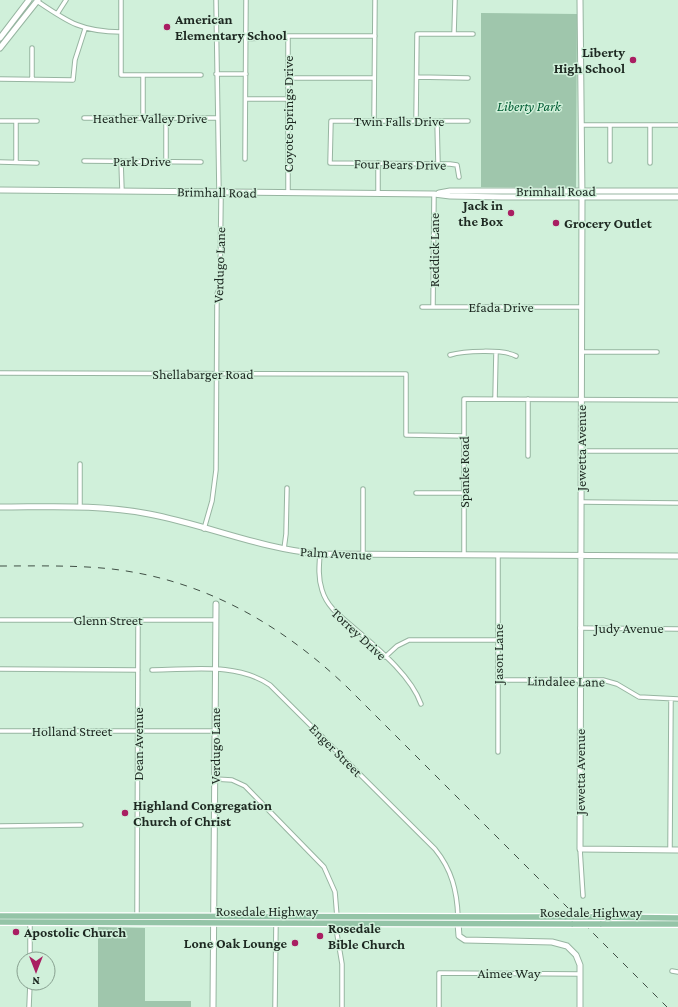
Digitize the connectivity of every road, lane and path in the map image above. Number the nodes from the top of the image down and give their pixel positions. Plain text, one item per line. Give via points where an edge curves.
1 (29, 0) edge
2 (37, 0) edge
3 (66, 0) edge
4 (121, 0) edge
5 (216, 0) edge
6 (246, 0) edge
7 (375, 0) edge
8 (455, 0) edge
9 (580, 0) edge
10 (57, 14) junction
11 (85, 29) junction
12 (121, 32) junction
13 (454, 34) junction
14 (473, 34) dead end
15 (288, 36) junction
16 (375, 36) junction
17 (0, 38) edge
18 (246, 39) junction
19 (0, 48) edge
20 (32, 48) dead end
21 (216, 74) junction
22 (246, 74) junction
23 (144, 75) junction
24 (201, 75) dead end
25 (288, 78) junction
26 (374, 78) junction
27 (417, 78) junction
28 (468, 78) dead end
29 (0, 79) edge
30 (32, 80) junction
31 (246, 99) junction
32 (288, 100) junction
33 (84, 118) dead end
34 (143, 118) junction
35 (166, 118) junction
36 (217, 118) junction
37 (0, 121) edge
38 (16, 121) junction
39 (37, 121) dead end
40 (374, 121) junction
41 (416, 121) junction
42 (437, 121) junction
43 (468, 121) dead end
44 (581, 125) junction
45 (610, 125) junction
46 (650, 125) junction
47 (678, 125) edge
48 (245, 159) dead end
49 (84, 161) dead end
50 (120, 161) junction
51 (166, 161) junction
52 (610, 161) dead end
53 (0, 162) edge
54 (16, 162) junction
55 (37, 162) dead end
56 (201, 162) dead end
57 (330, 163) joint
58 (378, 163) junction
59 (650, 163) dead end
60 (438, 164) junction
61 (459, 177) dead end
62 (0, 190) edge
63 (582, 190) junction
64 (122, 191) junction
65 (492, 191) junction
66 (535, 191) junction
67 (678, 191) edge
68 (219, 192) junction
69 (288, 193) junction
70 (378, 193) junction
71 (434, 194) junction
72 (464, 197) junction
73 (505, 197) junction
74 (582, 198) junction
75 (678, 198) edge
76 (422, 307) dead end
77 (433, 307) junction
78 (581, 308) junction
79 (496, 352) junction
80 (581, 352) junction
81 (657, 352) dead end
82 (450, 355) dead end
83 (516, 356) dead end
84 (0, 373) edge
85 (217, 374) junction
86 (495, 399) junction
87 (528, 399) junction
88 (581, 399) junction
89 (678, 400) edge
90 (464, 436) junction
91 (581, 451) junction
92 (678, 451) edge
93 (528, 456) dead end
94 (80, 464) dead end
95 (287, 488) dead end
96 (363, 489) dead end
97 (416, 493) dead end
98 (464, 493) junction
99 (581, 502) junction
100 (678, 502) edge
101 (0, 507) edge
102 (80, 507) junction
103 (204, 529) junction
104 (284, 550) junction
105 (320, 554) junction
106 (363, 555) junction
107 (464, 555) junction
108 (498, 556) junction
109 (581, 556) junction
110 (678, 556) edge
111 (216, 604) dead end
112 (0, 620) edge
113 (138, 620) junction
114 (216, 620) junction
115 (580, 628) junction
116 (678, 629) edge
117 (498, 640) junction
118 (385, 657) junction
119 (0, 669) edge
120 (138, 670) junction
121 (152, 670) dead end
122 (216, 670) junction
123 (498, 680) junction
124 (580, 680) junction
125 (670, 699) junction
126 (678, 699) edge
127 (421, 704) dead end
128 (0, 731) edge
129 (138, 731) junction
130 (215, 731) junction
131 (498, 752) dead end
132 (215, 779) junction
133 (0, 826) edge
134 (81, 826) dead end
135 (580, 849) junction
136 (670, 850) junction
137 (678, 850) edge
138 (583, 896) dead end
139 (0, 916) edge
140 (25, 916) junction
141 (137, 916) junction
142 (177, 916) junction
143 (215, 916) junction
144 (276, 916) junction
145 (525, 916) junction
146 (337, 917) junction
147 (384, 917) junction
148 (458, 917) junction
149 (678, 918) edge
150 (0, 919) edge
151 (0, 922) edge
152 (30, 923) junction
153 (87, 923) junction
154 (150, 923) junction
155 (215, 923) junction
156 (276, 923) junction
157 (308, 923) junction
158 (338, 923) junction
159 (416, 923) junction
160 (458, 923) junction
161 (678, 923) edge
162 (30, 951) edge
163 (672, 971) dead end
164 (678, 972) edge
165 (580, 974) junction
166 (30, 991) edge
167 (29, 1007) edge
168 (213, 1007) edge
169 (275, 1007) edge
170 (342, 1007) edge
171 (439, 1007) edge
172 (580, 1007) edge

1 - 17 street
2 - 10 street
2 - 19 street
3 - 10 street
4 - 12 street
5 - 21 street, Verdugo Lane
6 - 18 street
7 - 16 street
8 - 13 street
9 - 44 street, Jewetta Avenue
10 - 11 street
11 - 12 street
11 - 30 street via 75,60 73,80
12 - 23 street via 121,75
13 - 14 street
13 - 27 street via 417,34
15 - 16 street
15 - 18 street
15 - 25 street, Coyote Springs Drive
16 - 26 street
18 - 22 street
20 - 30 street
21 - 22 street
21 - 36 street, Verdugo Lane
22 - 31 street
23 - 24 street
23 - 34 street
25 - 26 street
25 - 32 street, Coyote Springs Drive
26 - 40 street
27 - 28 street
27 - 41 street
29 - 30 street
31 - 32 street
31 - 48 street
32 - 69 street, Coyote Springs Drive
33 - 34 street, Heather Valley Drive
34 - 35 street, Heather Valley Drive
35 - 36 street, Heather Valley Drive
35 - 51 street
36 - 68 street, Verdugo Lane
37 - 38 street
38 - 39 street
38 - 54 street
40 - 41 street, Twin Falls Drive
40 - 57 street, Twin Falls Drive via 330,121
41 - 42 street, Twin Falls Drive
42 - 43 street, Twin Falls Drive
42 - 60 street
44 - 45 street
44 - 63 street, Jewetta Avenue
45 - 46 street
45 - 52 street
46 - 47 street
46 - 59 street
49 - 50 street, Park Drive
50 - 51 street, Park Drive
50 - 64 street
51 - 56 street, Park Drive
53 - 54 street
54 - 55 street
57 - 58 street, Four Bears Drive
58 - 60 street, Four Bears Drive
58 - 70 street
60 - 61 street, Four Bears Drive via 457,165
62 - 64 street, Brimhall Road
63 - 66 street, Brimhall Road
63 - 67 street, Brimhall Road
63 - 74 street, Jewetta Avenue
64 - 68 street, Brimhall Road
65 - 66 street, Brimhall Road
65 - 71 street, Brimhall Road via 450,190
65 - 72 street via 488,194 469,194
66 - 73 street via 528,194 508,194
68 - 69 street, Brimhall Road
68 - 85 street, Verdugo Lane via 221,199
69 - 70 street, Brimhall Road
70 - 71 street, Brimhall Road
71 - 72 street, Brimhall Road
71 - 77 street, Reddick Lane
72 - 73 street, Brimhall Road
73 - 74 street, Brimhall Road
74 - 75 street, Brimhall Road
74 - 78 street, Jewetta Avenue
76 - 77 street, Efada Drive
77 - 78 street, Efada Drive
78 - 80 street, Jewetta Avenue
79 - 82 street via 458,352
79 - 83 street via 510,352
79 - 86 street
80 - 81 street
80 - 88 street, Jewetta Avenue
84 - 85 street, Shellabarger Road
85 - 90 street, Shellabarger Road via 406,374 406,435
85 - 103 street, Verdugo Lane via 216,481
86 - 87 street
86 - 90 street, Spanke Road via 464,399
87 - 88 street
87 - 93 street
88 - 89 street
88 - 91 street, Jewetta Avenue
90 - 98 street, Spanke Road
91 - 92 street
91 - 99 street, Jewetta Avenue
94 - 102 street
95 - 104 street
96 - 106 street
97 - 98 street
98 - 107 street, Spanke Road
99 - 100 street
99 - 109 street, Jewetta Avenue
101 - 102 street, Palm Avenue
102 - 103 street, Palm Avenue via 136,511
103 - 104 street, Palm Avenue
104 - 105 street, Palm Avenue
105 - 106 street, Palm Avenue
105 - 118 street, Torrey Drive via 319,578 327,601
106 - 107 street, Palm Avenue
107 - 108 street, Palm Avenue
108 - 109 street, Palm Avenue
108 - 117 street, Jason Lane
109 - 110 street, Palm Avenue
109 - 115 street, Jewetta Avenue
111 - 114 street, Verdugo Lane
112 - 113 street, Glenn Street
113 - 114 street, Glenn Street
113 - 120 street, Dean Avenue
114 - 122 street, Verdugo Lane
115 - 116 street, Judy Avenue
115 - 124 street, Jewetta Avenue
117 - 118 street via 409,640 396,646
117 - 123 street, Jason Lane
118 - 127 street, Torrey Drive via 414,687
119 - 120 street
120 - 129 street, Dean Avenue
121 - 122 street, Enger Street
122 - 130 street, Verdugo Lane
122 - 148 street, Enger Street via 243,672 270,685 435,849 454,883
123 - 124 street, Lindalee Lane
123 - 131 street, Jason Lane
124 - 125 street, Lindalee Lane via 608,681 639,697
124 - 135 street, Jewetta Avenue
125 - 126 street, Lindalee Lane
125 - 136 street
128 - 129 street, Holland Street
129 - 130 street, Holland Street
129 - 141 street, Dean Avenue
130 - 132 street, Verdugo Lane
132 - 143 street, Verdugo Lane
132 - 146 street via 232,780 245,786 320,862 333,885
133 - 134 street
135 - 136 street
135 - 138 street, Jewetta Avenue
136 - 137 street
139 - 140 main road, Rosedale Highway
140 - 141 main road, Rosedale Highway
140 - 150 main road
141 - 142 main road, Rosedale Highway
141 - 153 main road via 132,920 99,920
142 - 143 main road, Rosedale Highway
142 - 154 main road via 152,920
143 - 144 main road, Rosedale Highway
143 - 155 street, Verdugo Lane
144 - 146 main road, Rosedale Highway
144 - 156 street
145 - 148 main road, Rosedale Highway
145 - 149 main road, Rosedale Highway, bridge
145 - 160 main road via 512,920 464,919
146 - 147 main road, Rosedale Highway
146 - 157 main road via 333,920
147 - 148 main road, Rosedale Highway
147 - 158 main road via 344,920
148 - 159 main road via 453,921
151 - 152 main road, Rosedale Highway
152 - 153 main road, Rosedale Highway
152 - 162 street
153 - 154 main road, Rosedale Highway
154 - 155 main road, Rosedale Highway
155 - 156 main road, Rosedale Highway
155 - 168 street, Verdugo Lane
156 - 157 main road, Rosedale Highway
156 - 169 street
157 - 158 main road, Rosedale Highway
158 - 159 main road, Rosedale Highway
158 - 170 street via 337,934 342,964
159 - 160 main road, Rosedale Highway
160 - 161 main road, Rosedale Highway, bridge
160 - 165 street via 459,936 465,940 562,943 576,955
163 - 164 street
165 - 171 street, Aimee Way via 439,973
165 - 172 street
166 - 167 street

